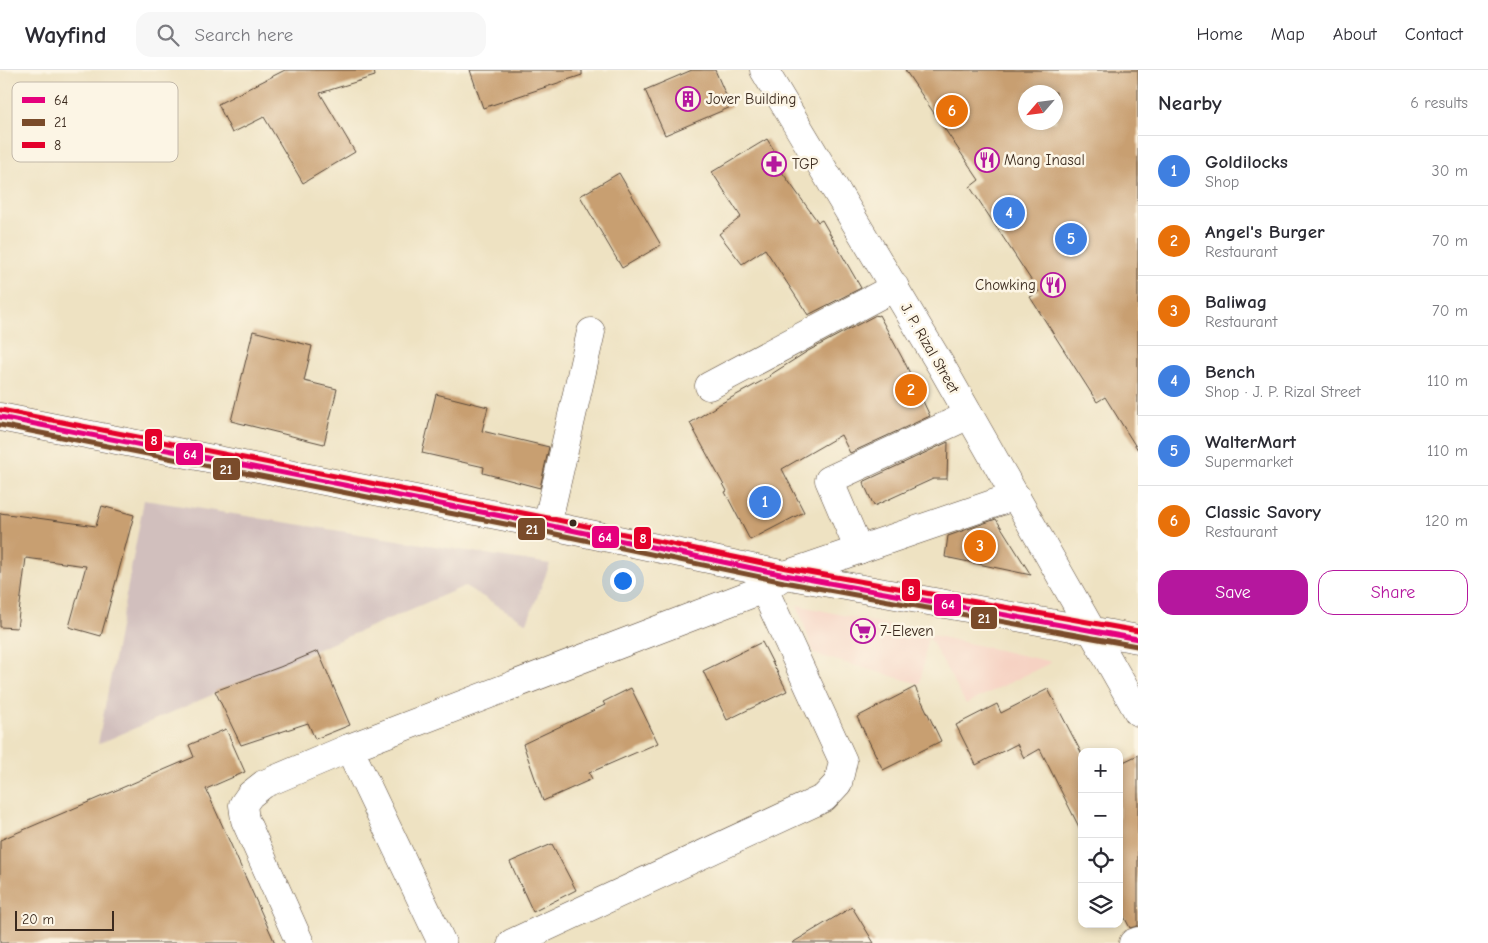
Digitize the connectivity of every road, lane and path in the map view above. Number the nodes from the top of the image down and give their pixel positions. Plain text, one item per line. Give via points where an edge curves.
1 (764, 70) edge
2 (894, 287) junction
3 (591, 332) dead end
4 (709, 386) dead end
5 (969, 415) junction
6 (0, 417) edge
7 (1016, 496) junction
8 (547, 525) junction
9 (859, 550) junction
10 (774, 582) junction
11 (1092, 630) junction
12 (1138, 639) edge
13 (1138, 712) edge
14 (349, 748) junction
15 (1138, 940) edge
16 (300, 943) edge
17 (442, 943) edge
18 (512, 943) edge
19 (1133, 943) edge

1 - 2 main road, J. P. Rizal Street
2 - 4 main road
2 - 5 main road, J. P. Rizal Street
3 - 8 main road
5 - 7 main road, J. P. Rizal Street
5 - 9 main road via 828,480
6 - 8 main road
7 - 9 main road
7 - 11 main road, J. P. Rizal Street
8 - 10 main road
9 - 10 main road
10 - 11 main road
10 - 14 main road
10 - 18 main road via 843,761 838,783 824,798
11 - 12 main road
11 - 13 main road, J. P. Rizal Street
14 - 16 main road via 264,784 243,804 245,820
14 - 17 main road
15 - 19 main road

